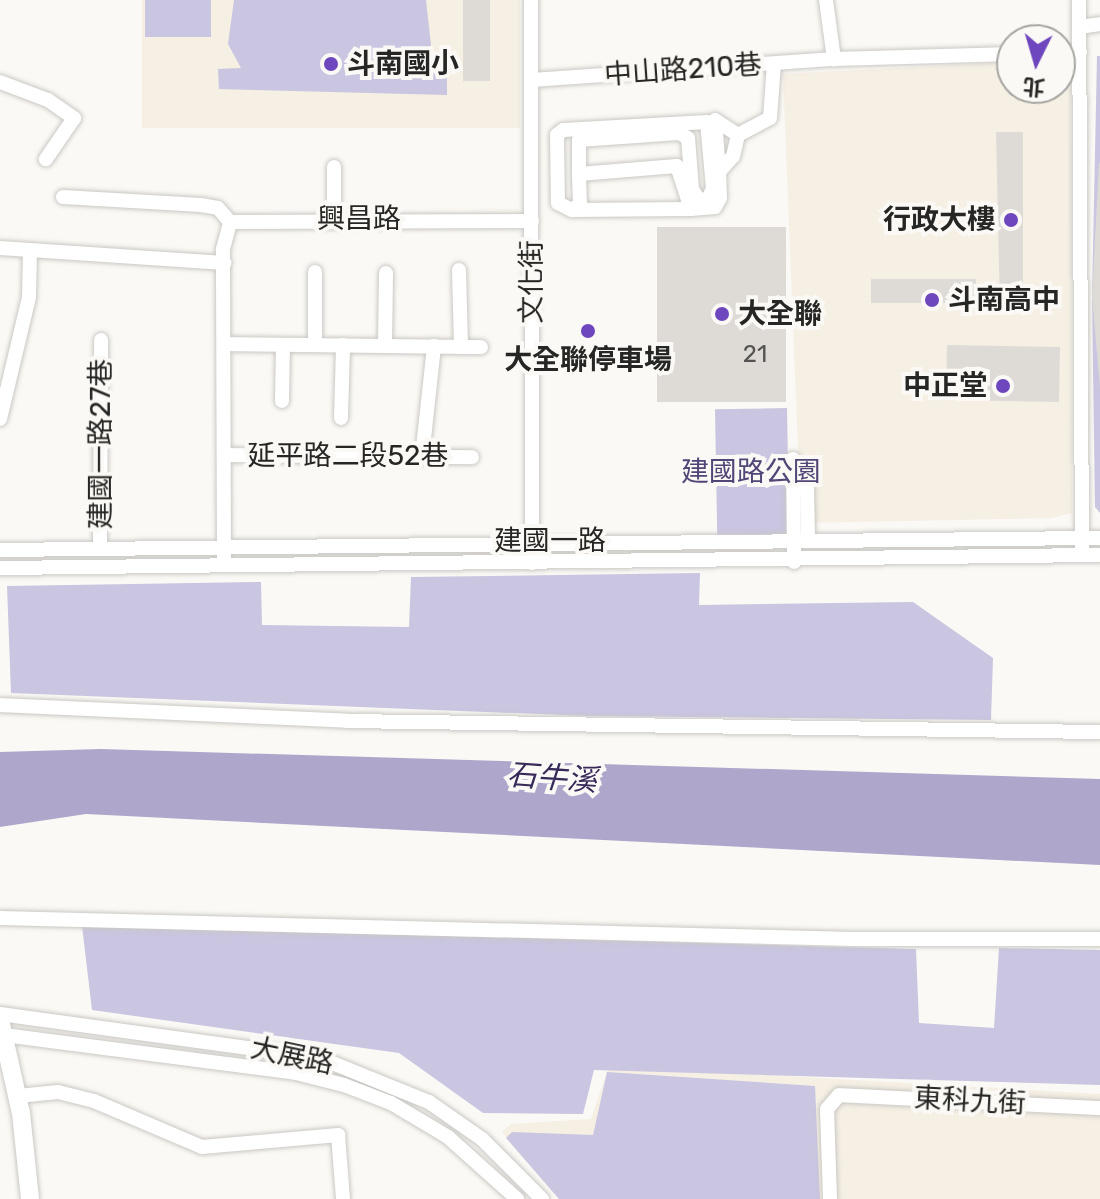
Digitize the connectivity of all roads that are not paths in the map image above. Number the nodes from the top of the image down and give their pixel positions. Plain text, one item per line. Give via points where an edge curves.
1 (531, 0) edge
2 (826, 0) edge
3 (1079, 0) edge
4 (1100, 24) edge
5 (1079, 27) junction
6 (1076, 52) edge
7 (1080, 52) junction
8 (996, 54) edge
9 (834, 59) junction
10 (774, 64) junction
11 (532, 80) junction
12 (0, 82) edge
13 (738, 135) junction
14 (46, 159) dead end
15 (334, 167) dead end
16 (719, 172) junction
17 (579, 174) junction
18 (63, 197) dead end
19 (691, 209) junction
20 (572, 210) junction
21 (334, 218) junction
22 (532, 221) junction
23 (230, 222) junction
24 (0, 248) edge
25 (30, 250) junction
26 (224, 263) junction
27 (459, 270) dead end
28 (315, 272) dead end
29 (386, 273) dead end
30 (101, 340) dead end
31 (225, 344) junction
32 (283, 345) junction
33 (315, 345) junction
34 (343, 345) junction
35 (385, 346) junction
36 (434, 346) junction
37 (461, 347) junction
38 (481, 347) dead end
39 (282, 401) dead end
40 (341, 418) dead end
41 (0, 419) edge
42 (224, 455) junction
43 (422, 457) junction
44 (472, 457) dead end
45 (793, 459) dead end
46 (807, 488) dead end
47 (1100, 538) edge
48 (801, 540) junction
49 (1082, 540) junction
50 (532, 541) junction
51 (224, 547) junction
52 (100, 549) junction
53 (0, 550) edge
54 (1100, 555) edge
55 (1083, 556) junction
56 (794, 562) junction
57 (532, 563) junction
58 (224, 566) junction
59 (0, 568) edge
60 (0, 705) edge
61 (1100, 732) edge
62 (0, 918) edge
63 (1100, 939) edge
64 (0, 1014) edge
65 (1, 1030) edge
66 (18, 1096) junction
67 (1100, 1108) edge
68 (30, 1199) edge
69 (343, 1199) edge
70 (517, 1199) edge
71 (542, 1199) edge
72 (830, 1199) edge

1 - 11 street, 文化街
2 - 9 street
3 - 5 street
4 - 5 street
5 - 7 street
6 - 7 street
7 - 49 street
8 - 9 street, 中山路210巷
9 - 10 street, 中山路210巷
10 - 11 street, 中山路210巷
10 - 13 street via 770,118
11 - 22 street, 文化街
12 - 14 street via 48,100 74,118
13 - 16 street via 733,156
13 - 16 street via 715,120
15 - 21 street
16 - 19 street via 715,207
17 - 19 street via 677,166
17 - 20 street via 580,204
17 - 20 street via 579,140 679,133 688,138 692,189 698,199 708,200 713,188 707,122 563,130 557,135 558,203
18 - 23 street via 201,205 218,208
19 - 20 street
21 - 22 street, 興昌路
21 - 23 street, 興昌路
22 - 50 street, 文化街
23 - 26 street
24 - 25 street
25 - 26 street
25 - 41 street via 29,297
26 - 31 street, 延平路二段52巷
27 - 37 street
28 - 33 street
29 - 35 street
30 - 52 street, 建國一路27巷
31 - 32 street
31 - 42 street, 延平路二段52巷
32 - 33 street
32 - 39 street
33 - 34 street
34 - 35 street
34 - 40 street
35 - 36 street
36 - 37 street
36 - 43 street
37 - 38 street
42 - 43 street, 延平路二段52巷
42 - 51 street, 延平路二段52巷
43 - 44 street, 延平路二段52巷
45 - 48 street
46 - 48 street
47 - 49 street, 建國一路
48 - 49 street, 建國一路
48 - 50 street, 建國一路
48 - 56 street
49 - 55 street
50 - 51 street, 建國一路
50 - 57 street, 文化街
51 - 52 street, 建國一路
51 - 58 street, 延平路二段52巷
52 - 53 street, 建國一路
54 - 55 street, 建國一路
55 - 56 street, 建國一路
56 - 57 street, 建國一路
57 - 58 street, 建國一路
58 - 59 street, 建國一路
60 - 61 street via 347,721
62 - 63 street via 854,939
64 - 71 street, 大展路 via 320,1058 429,1102 482,1139
65 - 66 main road
65 - 70 street, 大展路 via 296,1073 344,1085 391,1103 448,1137
66 - 68 main road
66 - 69 street via 58,1092 94,1101 202,1147 338,1135
67 - 72 street, 東科九街 via 839,1095 827,1109

